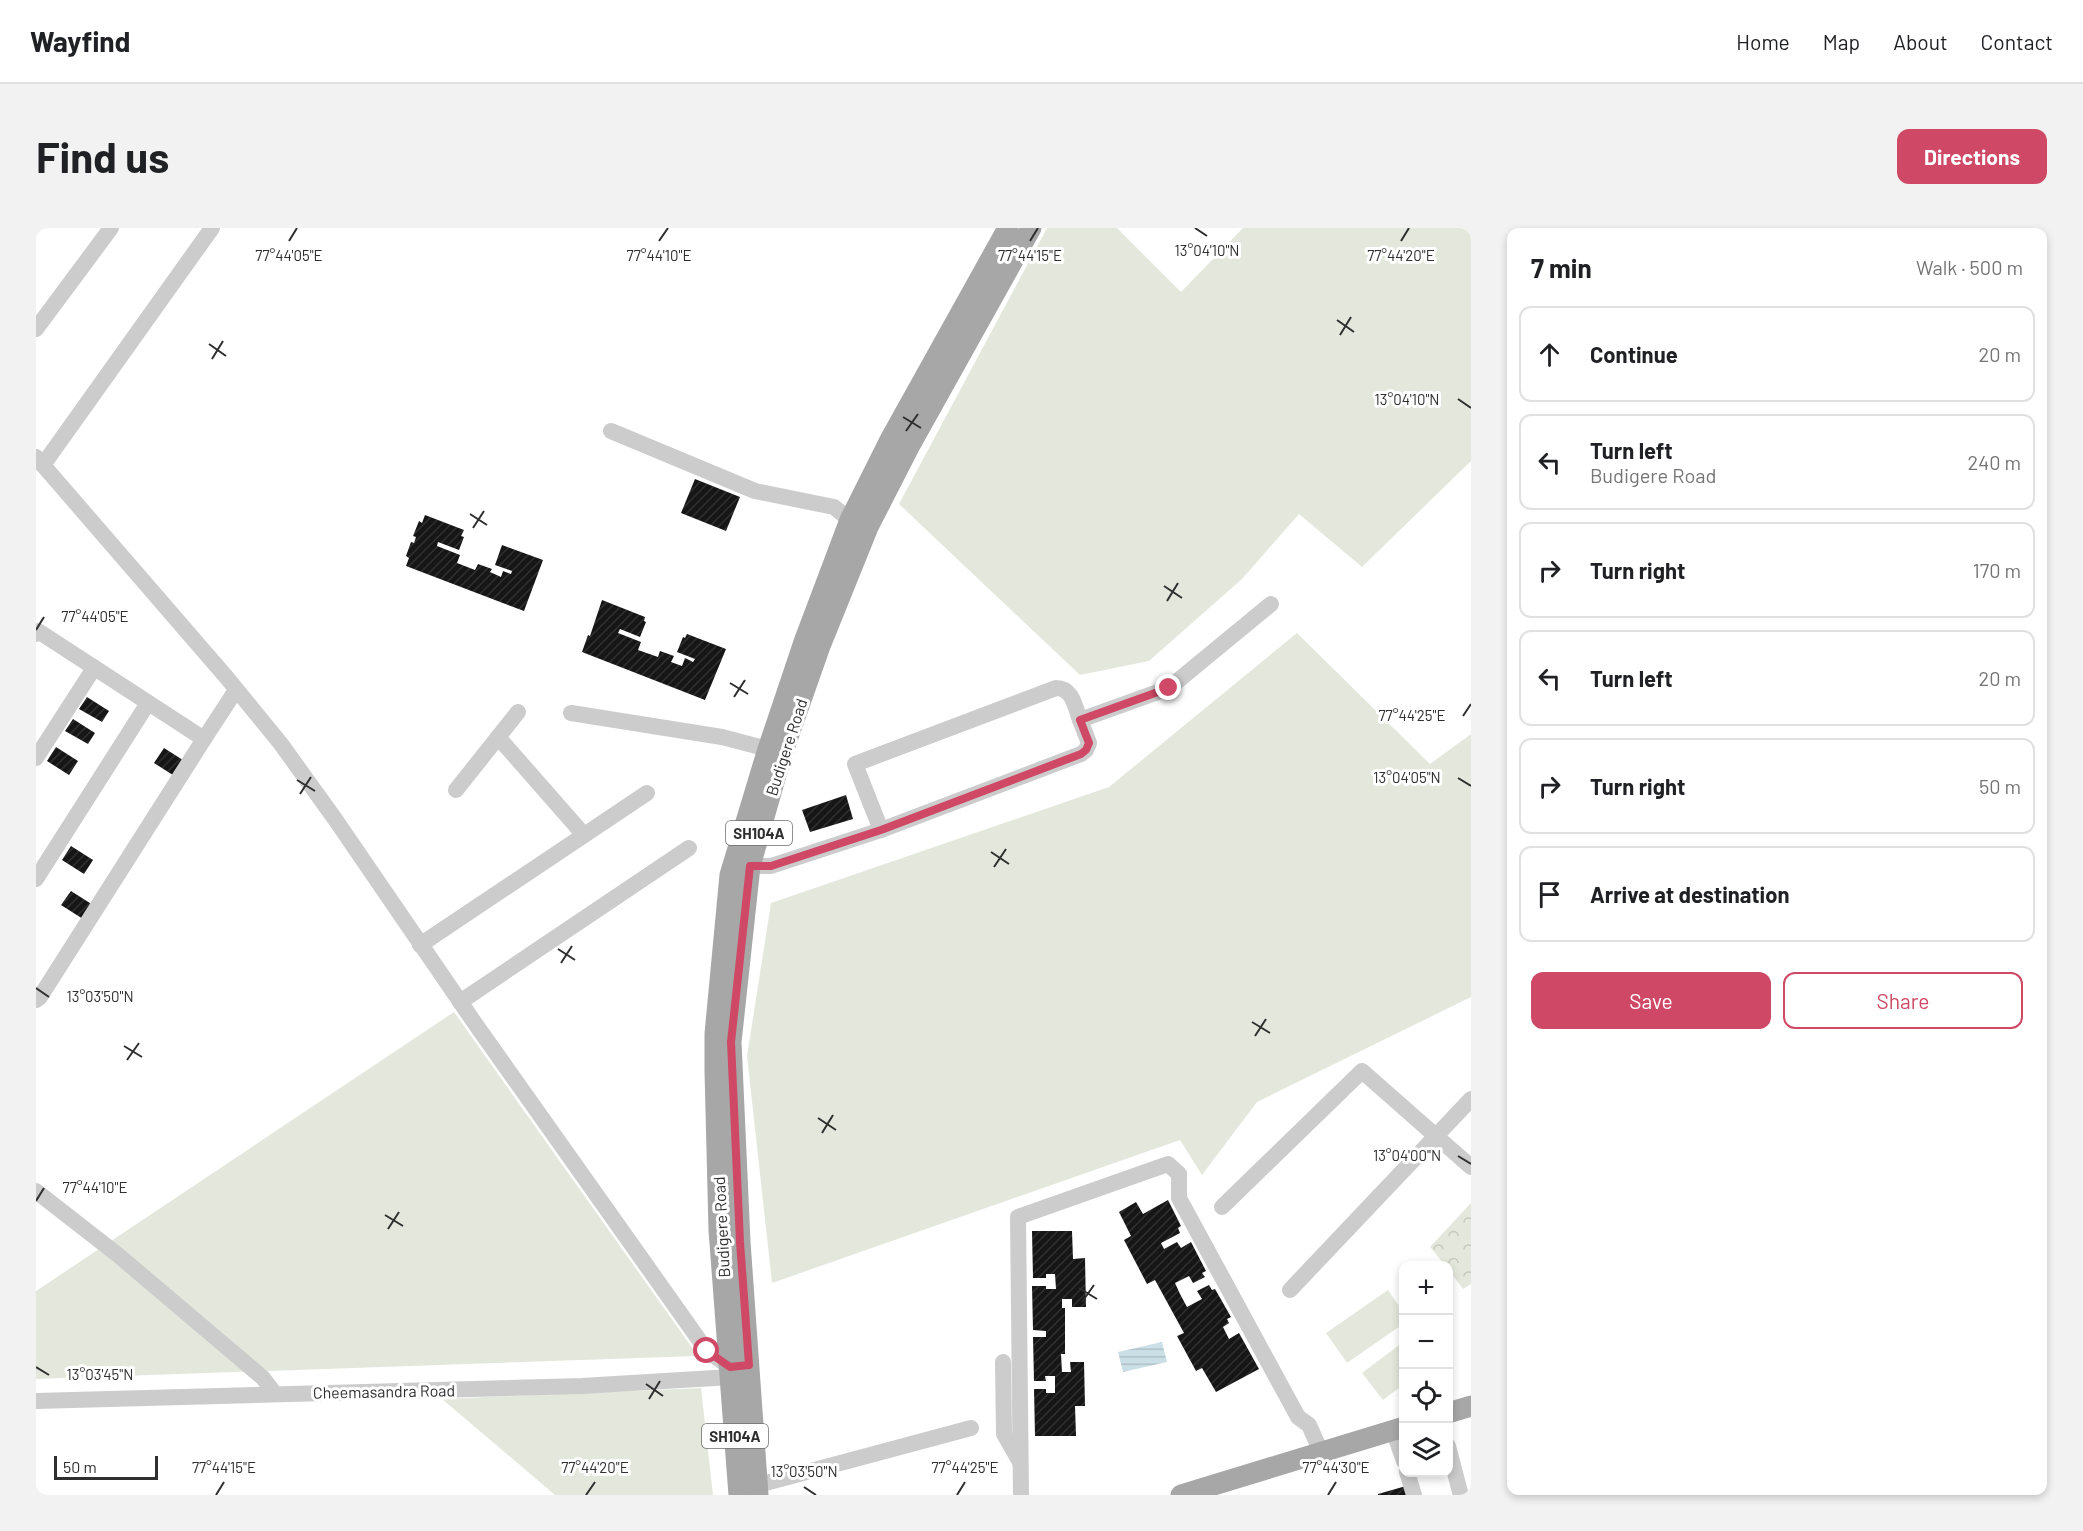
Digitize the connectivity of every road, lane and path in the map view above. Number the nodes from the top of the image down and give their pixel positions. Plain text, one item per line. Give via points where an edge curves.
1 (111, 228) edge
2 (212, 228) edge
3 (1008, 228) edge
4 (1031, 228) edge
5 (36, 329) edge
6 (611, 431) dead end
7 (39, 461) edge
8 (850, 520) junction
9 (1271, 604) dead end
10 (36, 634) edge
11 (94, 668) junction
12 (236, 690) junction
13 (148, 703) junction
14 (518, 712) dead end
15 (571, 713) dead end
16 (1080, 720) junction
17 (498, 737) junction
18 (204, 739) junction
19 (768, 749) junction
20 (36, 758) edge
21 (456, 790) dead end
22 (647, 793) dead end
23 (881, 830) junction
24 (584, 835) junction
25 (689, 848) dead end
26 (750, 866) junction
27 (36, 879) edge
28 (420, 945) junction
29 (36, 1000) edge
30 (460, 1002) junction
31 (1471, 1099) edge
32 (1436, 1136) junction
33 (1471, 1167) edge
34 (36, 1191) edge
35 (1222, 1207) dead end
36 (1290, 1290) dead end
37 (1003, 1362) dead end
38 (737, 1369) junction
39 (1290, 1378) dead end
40 (275, 1394) junction
41 (36, 1401) edge
42 (1471, 1406) edge
43 (1453, 1412) edge
44 (971, 1428) dead end
45 (1399, 1428) edge
46 (1325, 1450) junction
47 (1021, 1463) junction
48 (1453, 1463) edge
49 (1408, 1477) edge
50 (758, 1490) edge
51 (1460, 1492) dead end
52 (739, 1495) edge
53 (1021, 1495) edge
54 (1181, 1495) edge
55 (1414, 1495) edge

1 - 5 street
2 - 7 street
3 - 8 main road, Budigere Road / SH104A
4 - 26 main road, Budigere Road / SH104A via 868,527 782,754
6 - 8 street via 755,491 834,507
7 - 12 street
8 - 19 main road, Budigere Road / SH104A
9 - 16 street via 1169,688
10 - 11 street via 38,631
11 - 13 street
11 - 20 street
12 - 18 street
12 - 28 street via 336,819
13 - 18 street
13 - 27 street
14 - 17 street
15 - 19 street via 722,737
16 - 23 street via 1089,743 1081,754
16 - 23 street via 1069,693 1056,688 855,764
17 - 21 street
17 - 24 street
18 - 29 street
19 - 38 main road, Budigere Road / SH104A via 730,874 715,1034 719,1230
22 - 24 street
23 - 26 street via 771,866
24 - 28 street
25 - 30 street
26 - 38 main road, Budigere Road / SH104A via 731,1042 740,1242
28 - 30 street
30 - 38 street via 707,1351
31 - 32 street
32 - 33 street
32 - 35 street via 1362,1071
32 - 36 street
34 - 40 street via 263,1378
37 - 47 street via 1004,1434
38 - 40 street, Cheemasandra Road via 582,1386
38 - 50 main road, Budigere Road / SH104A
38 - 52 main road, Budigere Road / SH104A
39 - 46 street via 1318,1422
40 - 41 street, Cheemasandra Road
42 - 43 main road
44 - 50 street
45 - 46 main road
46 - 47 street via 1309,1425 1298,1417 1179,1198 1179,1174 1168,1164 1018,1217
46 - 54 main road
47 - 53 street
48 - 51 street
49 - 55 street

